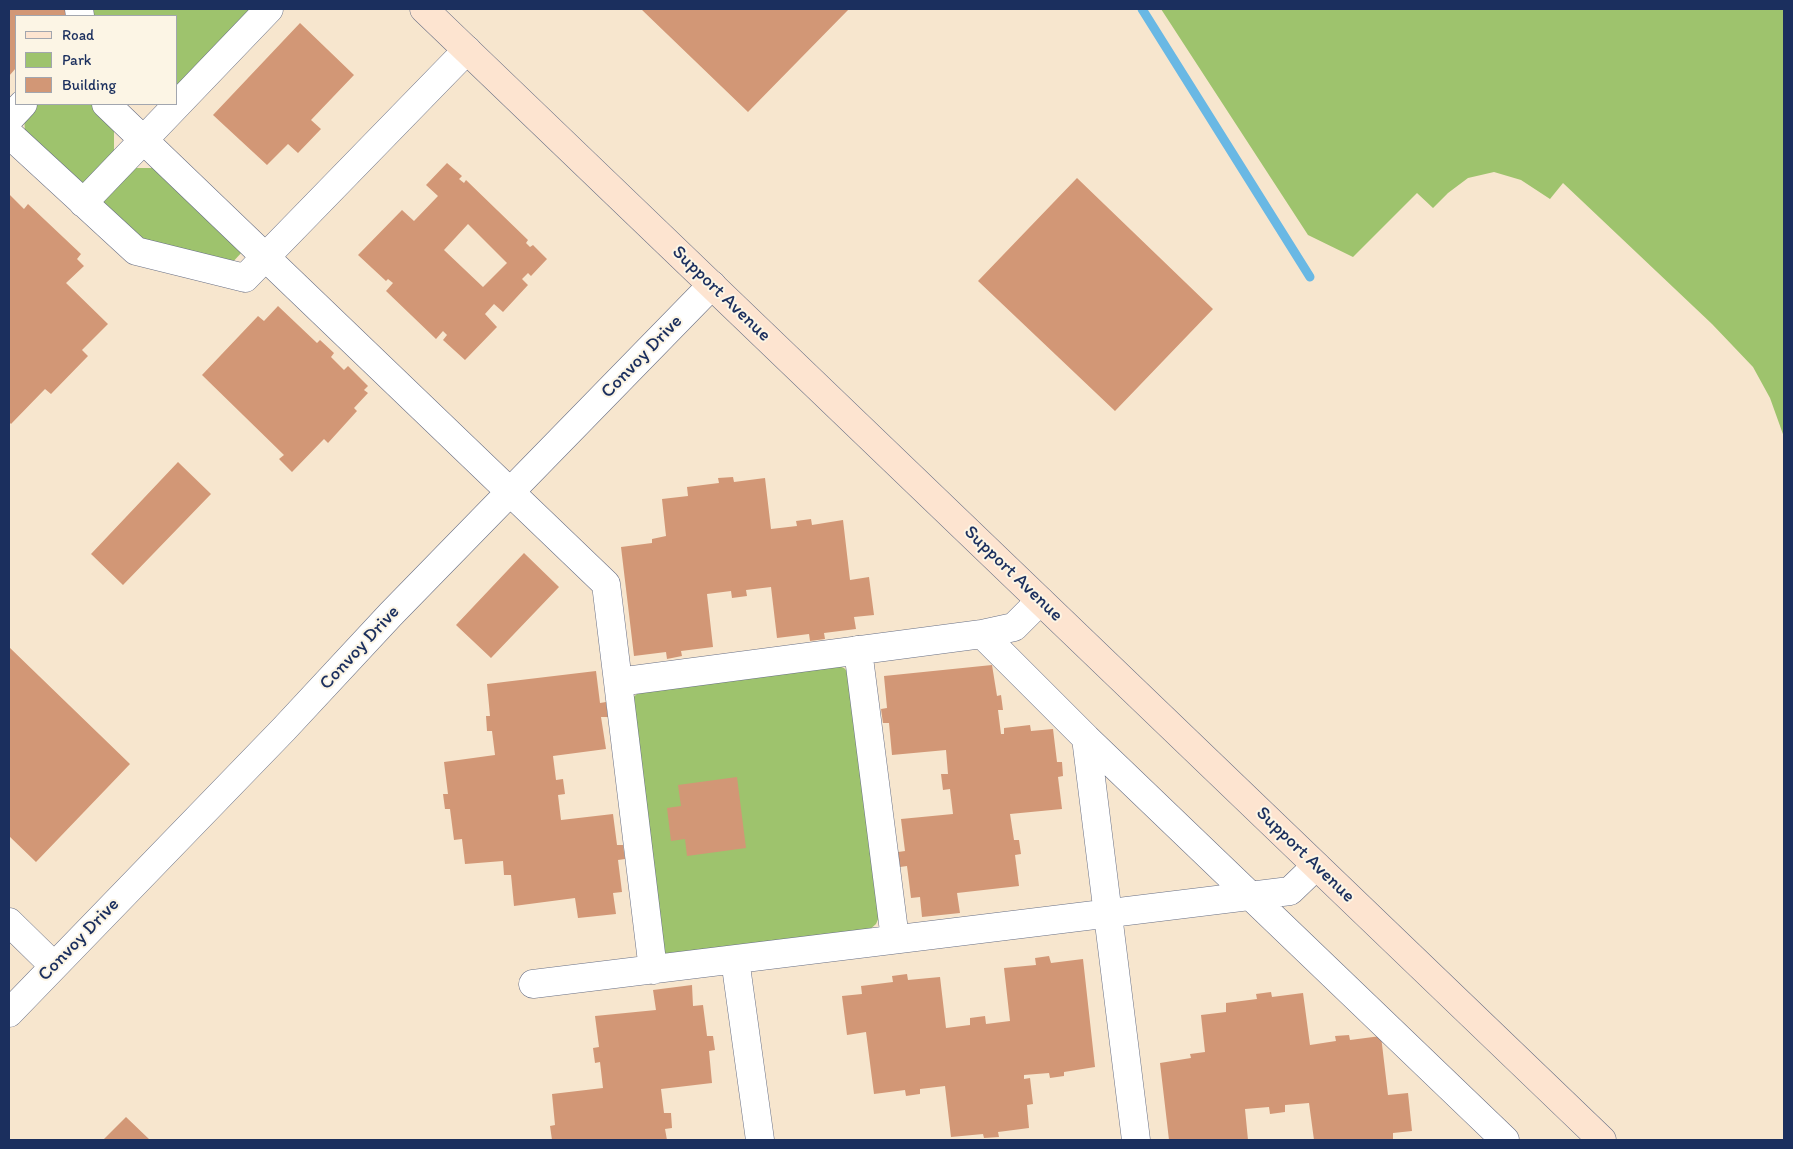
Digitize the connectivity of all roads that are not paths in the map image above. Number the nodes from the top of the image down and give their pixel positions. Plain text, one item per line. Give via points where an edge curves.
1 (269, 9) edge
2 (424, 9) edge
3 (467, 50) junction
4 (178, 104) edge
5 (22, 105) edge
6 (107, 105) edge
7 (177, 105) edge
8 (9, 118) edge
9 (9, 134) edge
10 (144, 140) junction
11 (83, 203) junction
12 (266, 257) junction
13 (712, 285) junction
14 (510, 492) junction
15 (1040, 601) junction
16 (982, 634) junction
17 (858, 650) junction
18 (618, 682) junction
19 (1086, 738) junction
20 (1316, 866) junction
21 (1250, 896) junction
22 (1108, 913) junction
23 (9, 922) edge
24 (895, 939) junction
25 (735, 959) junction
26 (54, 966) junction
27 (653, 970) junction
28 (532, 984) dead end
29 (9, 1013) edge
30 (1593, 1138) edge
31 (760, 1140) edge
32 (1136, 1140) edge
33 (1506, 1140) edge

1 - 4 street
2 - 3 street, Support Avenue
3 - 12 street
3 - 13 street, Support Avenue
5 - 8 street
6 - 10 street
7 - 10 street
9 - 11 street
10 - 11 street
10 - 12 street
11 - 12 street via 136,251 246,278
12 - 14 street
13 - 14 street, Convoy Drive
13 - 15 street, Support Avenue
14 - 18 street via 606,584
14 - 26 street, Convoy Drive
15 - 16 street via 1014,627
15 - 20 street, Support Avenue
16 - 17 street
16 - 19 street
17 - 18 street
17 - 24 street
18 - 27 street
19 - 21 street
19 - 22 street
20 - 21 street via 1290,891
20 - 30 street, Support Avenue
21 - 22 street
21 - 33 street
22 - 24 street
22 - 32 street
23 - 26 street
24 - 25 street
25 - 27 street
25 - 31 street
26 - 29 street, Convoy Drive
27 - 28 street

